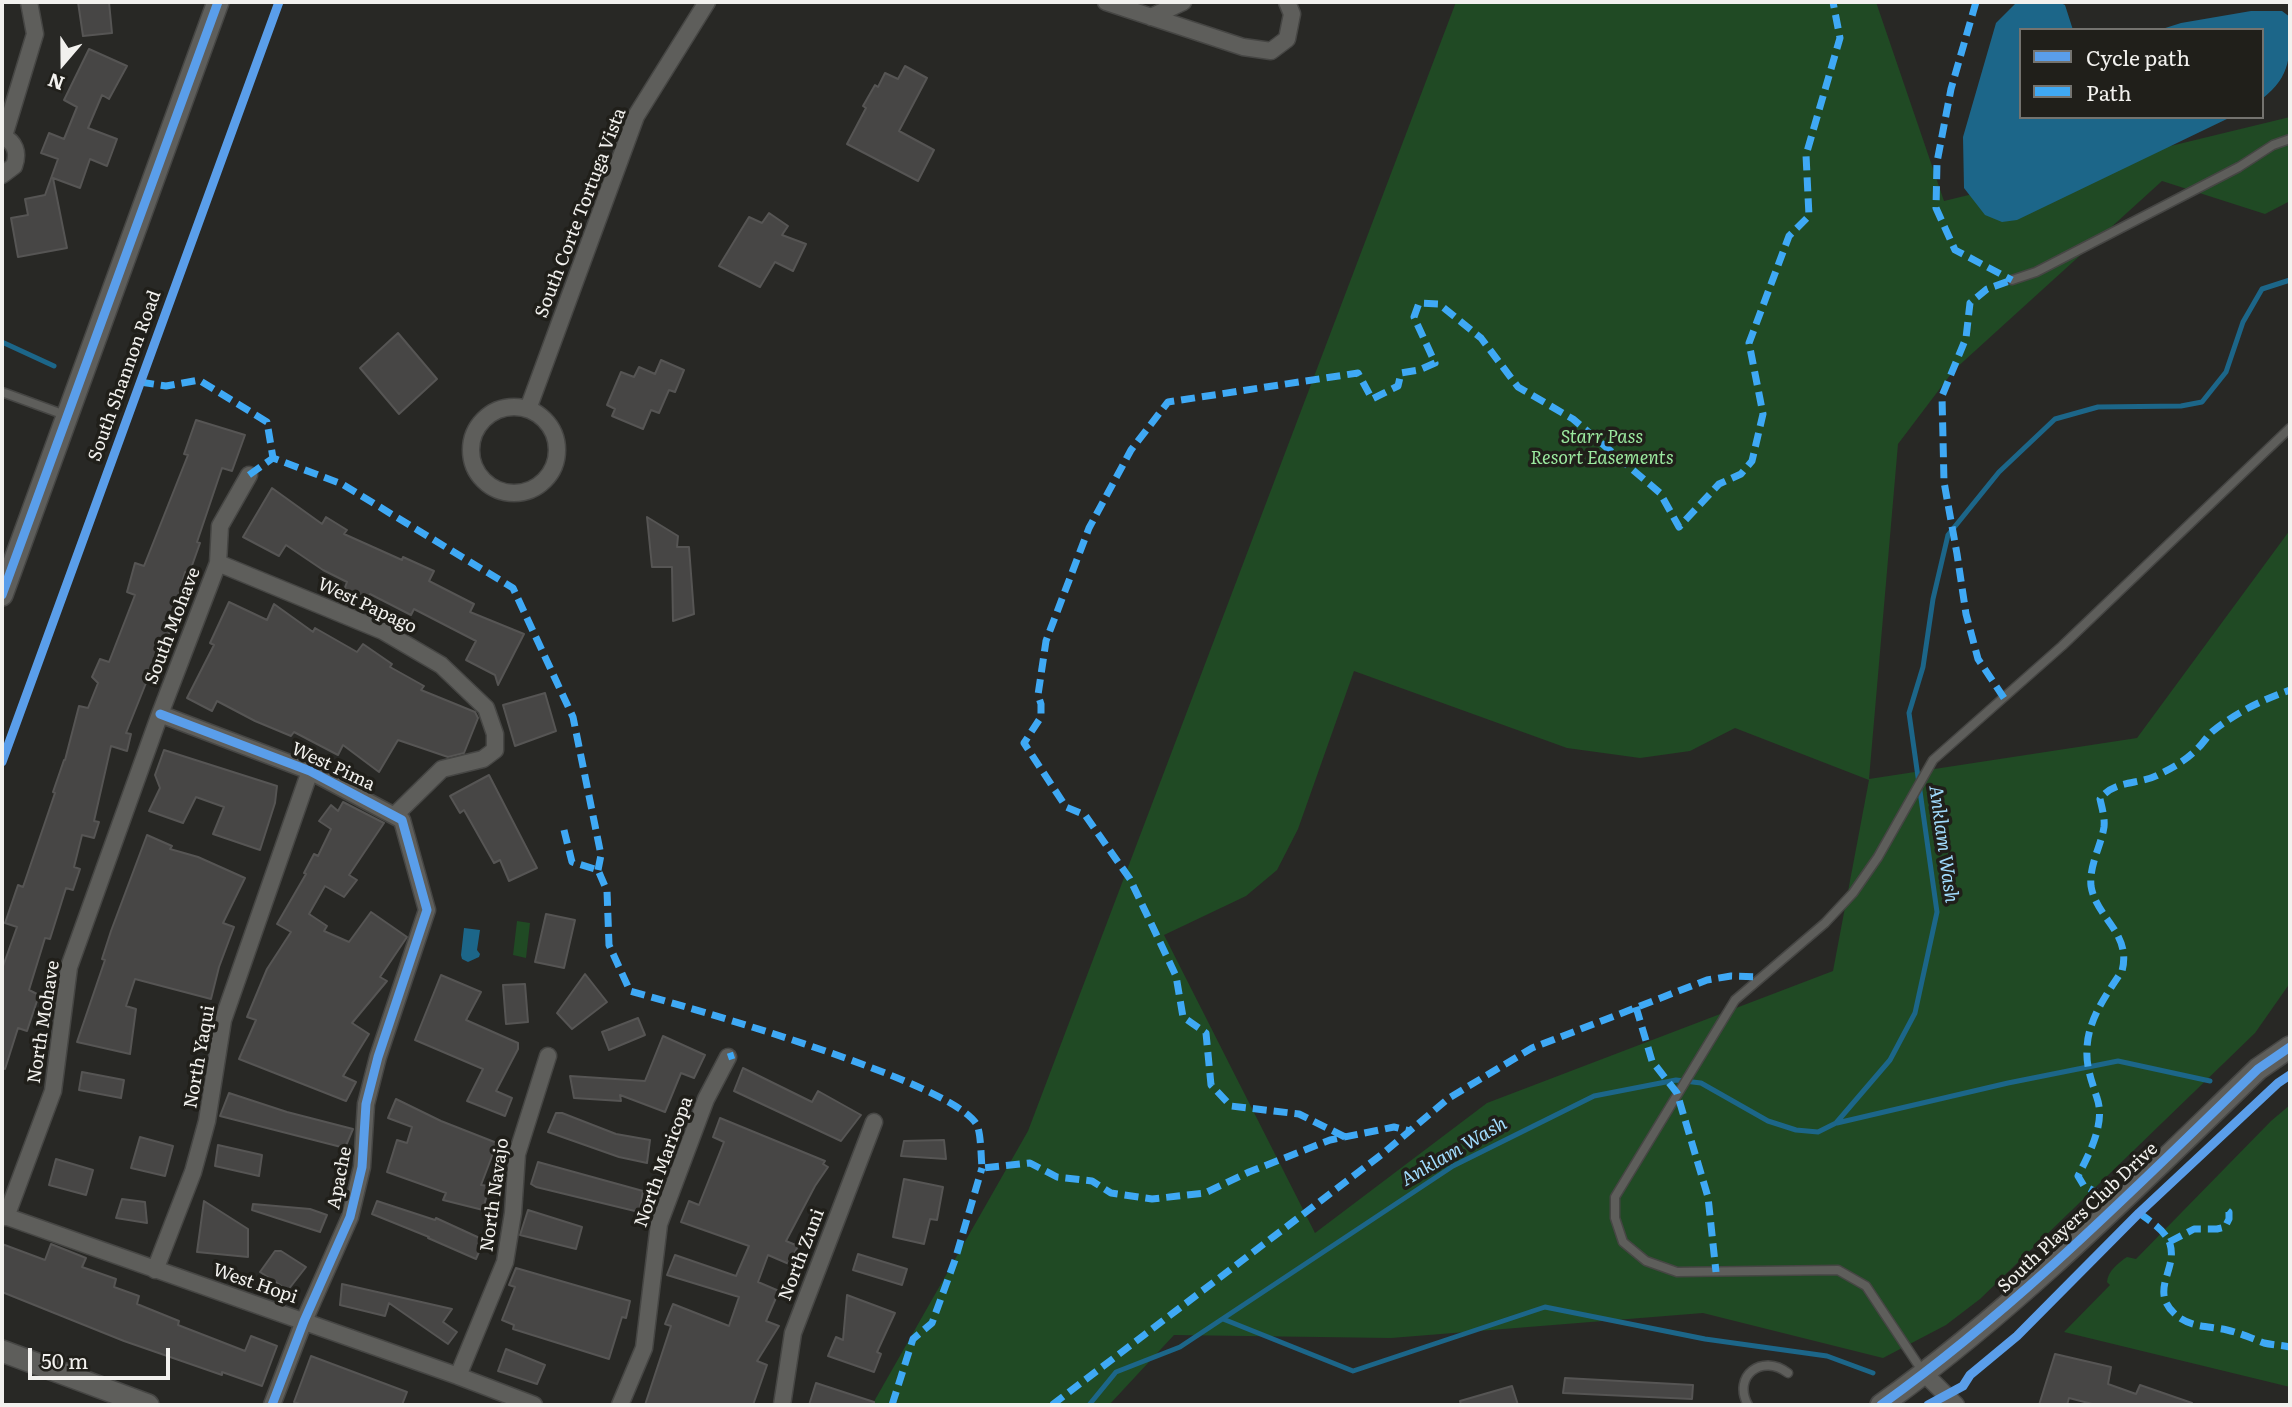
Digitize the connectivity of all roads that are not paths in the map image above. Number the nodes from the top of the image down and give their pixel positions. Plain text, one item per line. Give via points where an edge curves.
1 (29, 2) edge
2 (218, 2) edge
3 (707, 2) edge
4 (1106, 2) edge
5 (1183, 2) edge
6 (1287, 2) edge
7 (1151, 17) junction
8 (3, 136) edge
9 (2290, 139) edge
10 (2, 175) edge
11 (2012, 281) dead end
12 (2, 392) edge
13 (528, 409) junction
14 (67, 416) junction
15 (2290, 428) edge
16 (249, 475) dead end
17 (218, 563) junction
18 (2, 595) edge
19 (160, 714) junction
20 (310, 771) junction
21 (395, 815) junction
22 (2290, 1047) edge
23 (548, 1056) dead end
24 (728, 1057) dead end
25 (874, 1122) dead end
26 (4, 1216) edge
27 (155, 1270) junction
28 (304, 1321) junction
29 (2, 1351) edge
30 (1788, 1373) dead end
31 (1925, 1374) junction
32 (458, 1376) junction
33 (148, 1405) edge
34 (272, 1405) edge
35 (534, 1405) edge
36 (620, 1405) edge
37 (782, 1405) edge
38 (1748, 1405) edge
39 (1881, 1405) edge
40 (1956, 1405) edge

1 - 8 street via 35,34
2 - 14 street
3 - 13 street, South Corte Tortuga Vista via 636,116
4 - 7 street
5 - 7 street
6 - 7 street via 1292,14 1287,39 1271,51 1243,47
8 - 10 street via 17,152 14,166
9 - 11 lane
12 - 14 lane
13 - 13 street via 500,408 483,420 472,437 470,451 476,471 489,487 502,493 531,491 553,471 557,442 542,416
14 - 18 street
15 - 31 lane via 2062,646 1933,760 1853,893 1735,1000 1615,1196 1615,1218 1623,1242 1646,1261 1677,1272 1838,1270 1866,1286
16 - 17 street, South Mohave via 220,526
17 - 19 street, South Mohave
17 - 21 street, West Papago via 383,631 441,664 486,708 495,750 483,759 442,769
19 - 20 street, West Pima
19 - 26 street, North Mohave via 69,967 53,1091
20 - 21 street, West Pima
20 - 27 street, North Yaqui via 223,1020 207,1121 193,1172
21 - 28 street, Apache via 402,820 427,910 366,1104 362,1167 350,1217
22 - 31 street, South Players Club Drive via 2258,1069 2048,1270
23 - 32 street, North Navajo via 517,1154 505,1262
24 - 36 street, North Maricopa via 706,1099 659,1224 644,1348
25 - 37 street, North Zuni via 793,1333
26 - 27 street, West Hopi
27 - 28 street, West Hopi
28 - 32 street, West Hopi
28 - 34 street, Apache
29 - 33 street
30 - 38 lane via 1769,1364 1749,1373 1743,1397
31 - 39 street, South Players Club Drive
31 - 40 street
32 - 35 street, West Hopi

